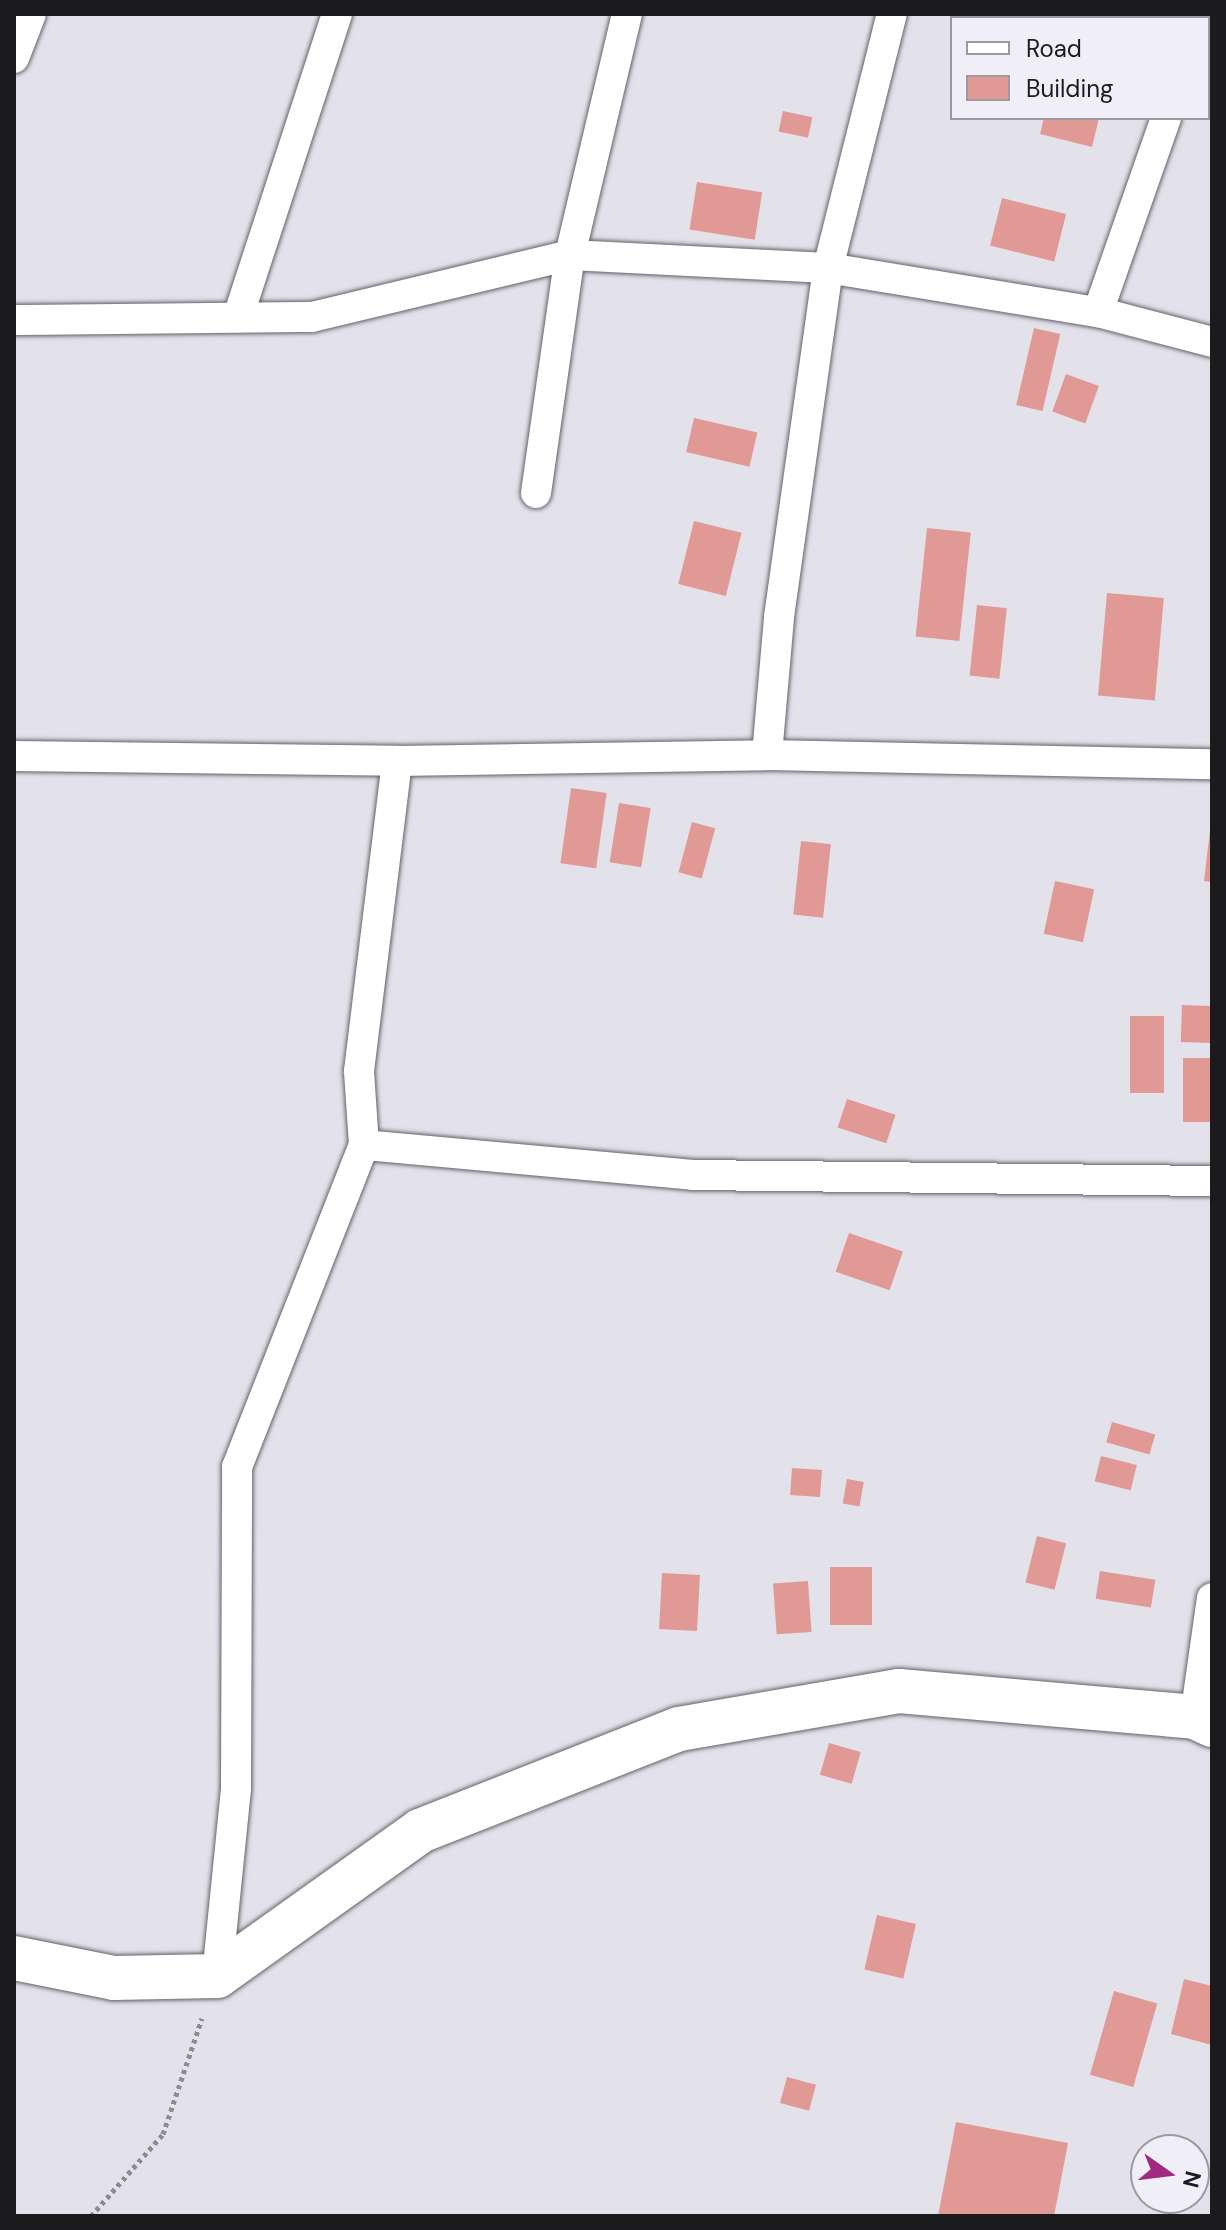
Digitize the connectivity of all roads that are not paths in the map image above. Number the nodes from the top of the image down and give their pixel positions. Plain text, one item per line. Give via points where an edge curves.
1 (31, 14) edge
2 (337, 14) edge
3 (627, 14) edge
4 (892, 14) edge
5 (14, 58) edge
6 (1165, 120) edge
7 (570, 255) junction
8 (828, 268) junction
9 (1098, 312) junction
10 (238, 317) junction
11 (14, 320) edge
12 (1212, 342) edge
13 (536, 493) dead end
14 (767, 755) junction
15 (14, 756) edge
16 (397, 761) junction
17 (1212, 764) edge
18 (364, 1145) junction
19 (1212, 1181) edge
20 (1212, 1598) edge
21 (1203, 1721) edge
22 (14, 1958) edge
23 (217, 1976) junction

1 - 5 street
2 - 10 street
3 - 7 street
4 - 8 street
6 - 9 street
7 - 8 street
7 - 10 street via 312,317
7 - 13 street
8 - 9 street
8 - 14 street via 779,617
9 - 12 street
10 - 11 street
14 - 16 street
14 - 17 street
15 - 16 street
16 - 18 street via 359,1071
18 - 19 street via 692,1175
18 - 23 street via 237,1467 236,1788
20 - 21 street
21 - 23 street via 899,1691 679,1729 420,1831
22 - 23 street via 114,1978

